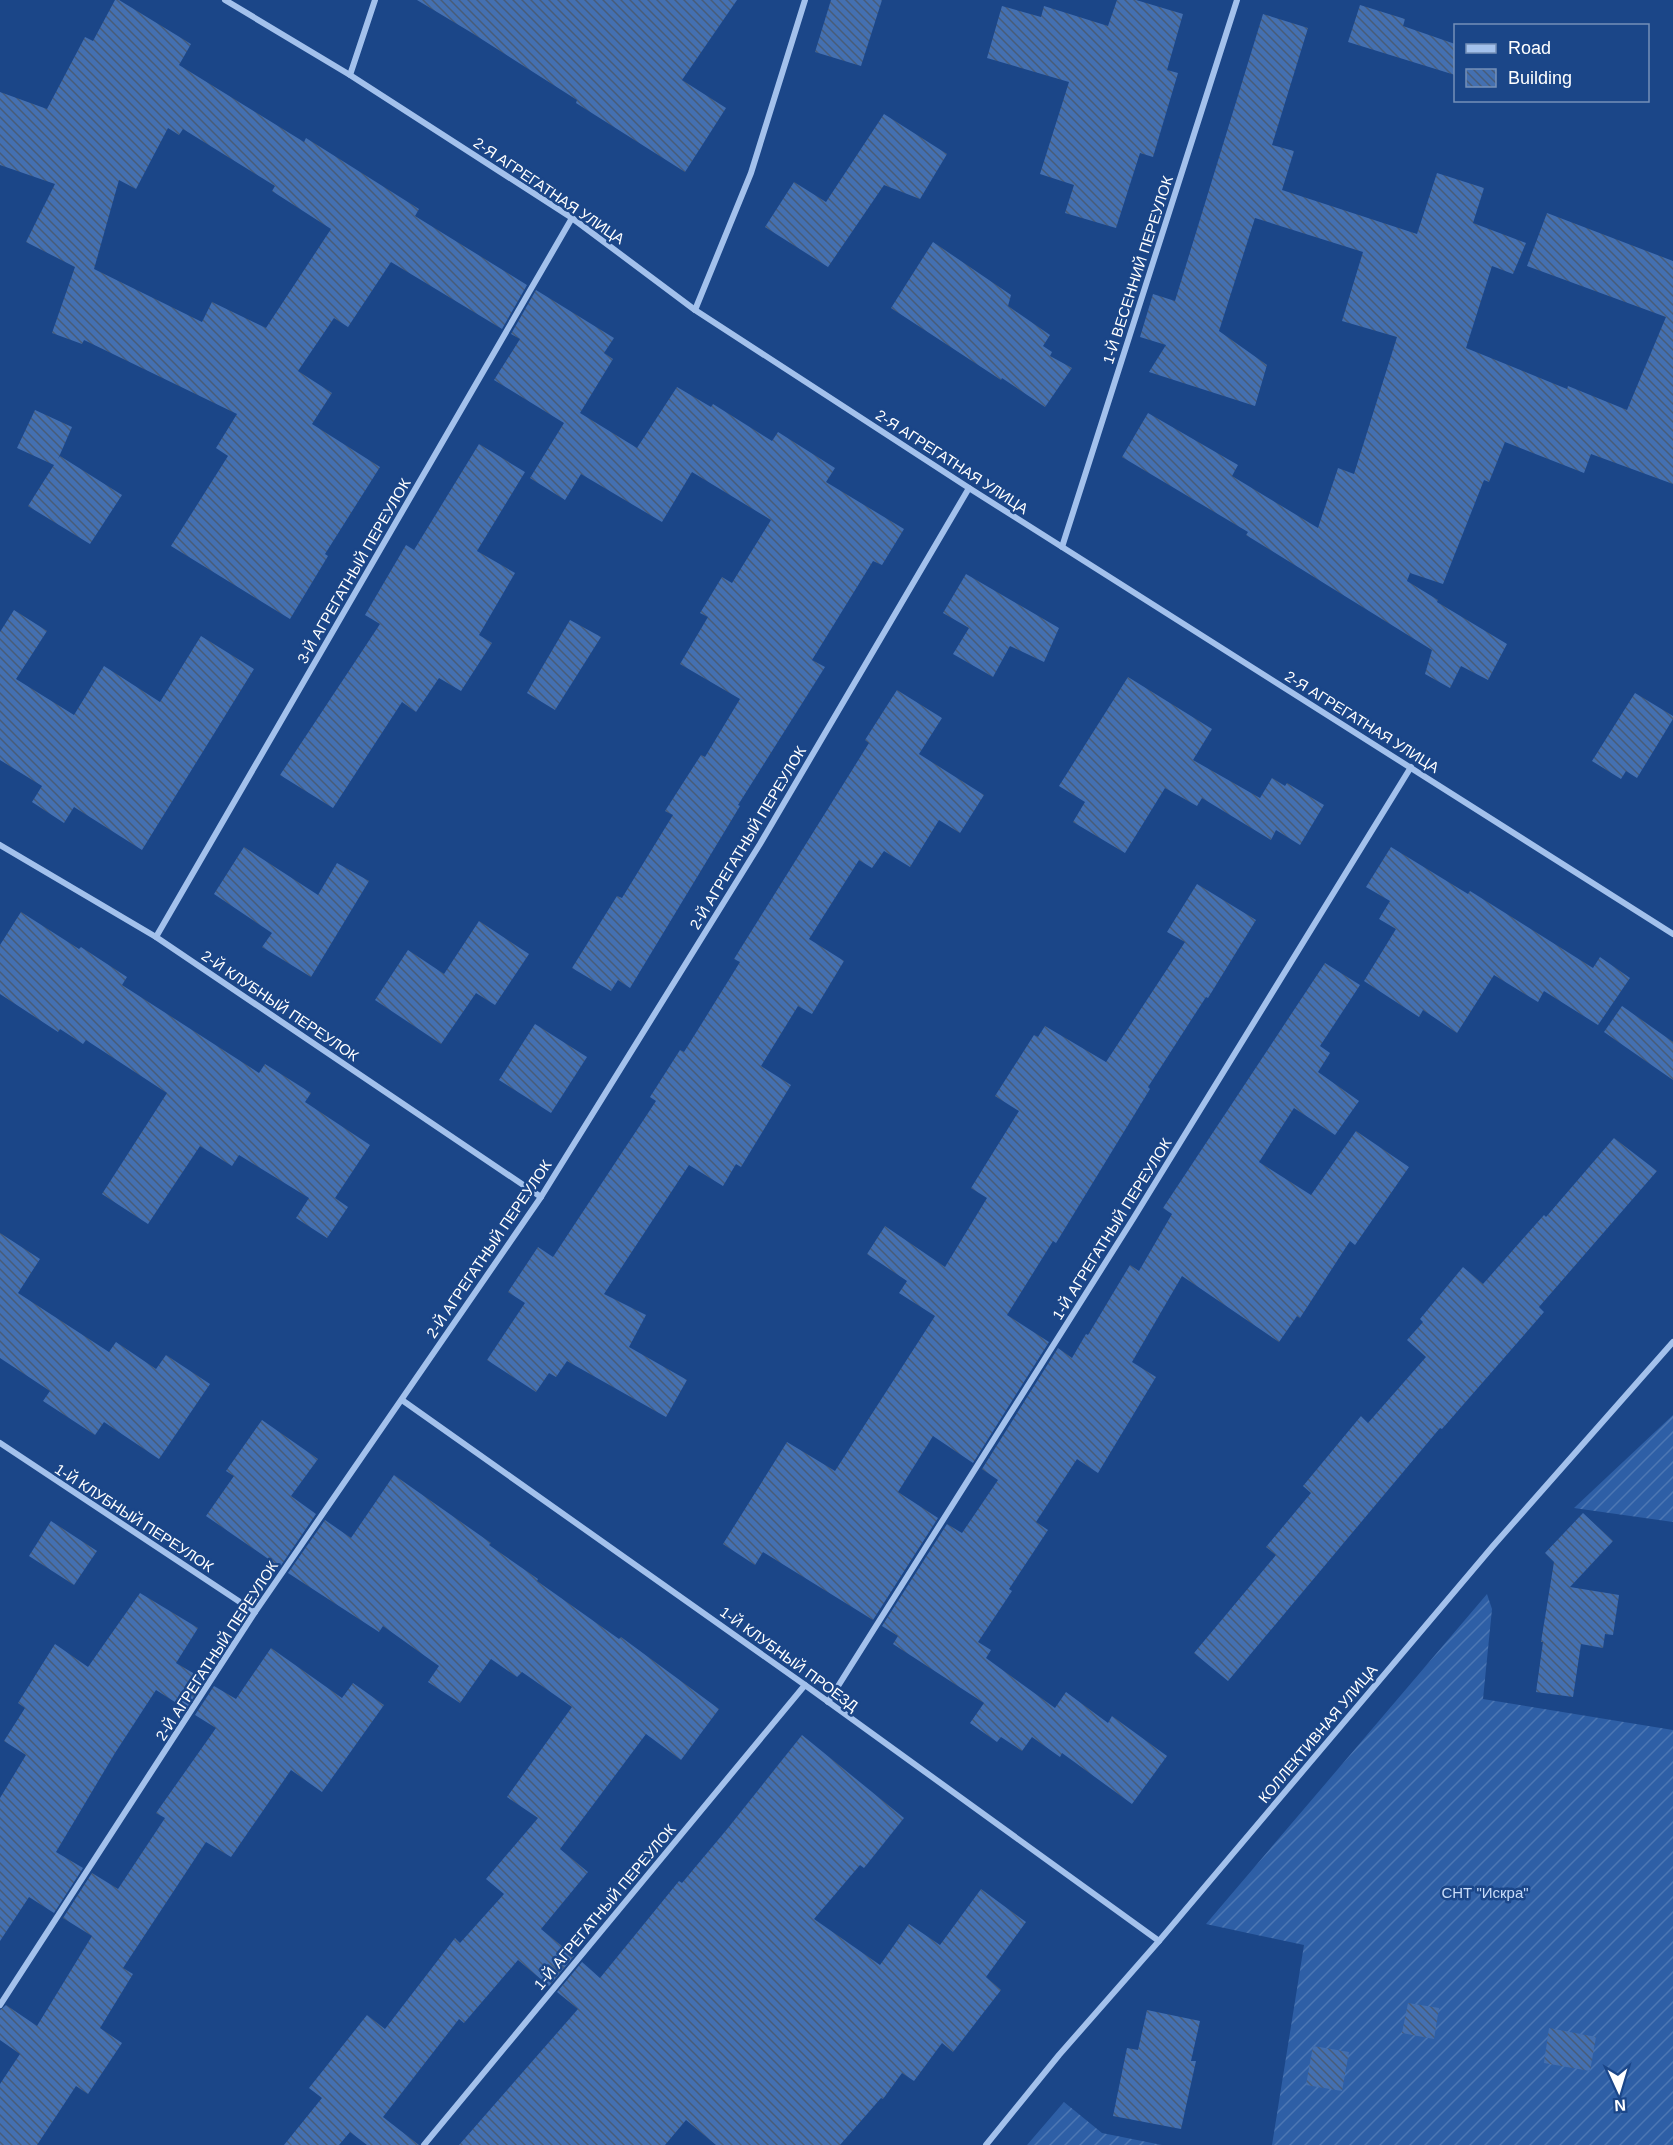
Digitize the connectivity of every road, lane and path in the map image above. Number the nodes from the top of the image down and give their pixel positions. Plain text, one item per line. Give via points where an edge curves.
1 (225, 0) edge
2 (375, 0) edge
3 (805, 0) edge
4 (1237, 0) edge
5 (350, 75) junction
6 (572, 218) junction
7 (695, 310) junction
8 (969, 488) junction
9 (1062, 547) junction
10 (1412, 767) junction
11 (0, 844) edge
12 (1673, 934) edge
13 (156, 937) junction
14 (541, 1197) junction
15 (1673, 1342) edge
16 (402, 1400) junction
17 (0, 1443) edge
18 (255, 1612) junction
19 (805, 1685) junction
20 (828, 1702) junction
21 (1159, 1941) junction
22 (0, 2005) edge
23 (424, 2145) edge
24 (986, 2145) edge

1 - 5 street, 2-Я АГРЕГАТНАЯ УЛИЦА
2 - 5 street
3 - 7 street via 752,173
4 - 9 street, 1-Й ВЕСЕННИЙ ПЕРЕУЛОК
5 - 6 street, 2-Я АГРЕГАТНАЯ УЛИЦА
6 - 7 street, 2-Я АГРЕГАТНАЯ УЛИЦА
6 - 13 street, 3-Й АГРЕГАТНЫЙ ПЕРЕУЛОК
7 - 8 street, 2-Я АГРЕГАТНАЯ УЛИЦА
8 - 9 street, 2-Я АГРЕГАТНАЯ УЛИЦА
8 - 14 street, 2-Й АГРЕГАТНЫЙ ПЕРЕУЛОК via 760,844
9 - 10 street, 2-Я АГРЕГАТНАЯ УЛИЦА
10 - 12 street, 2-Я АГРЕГАТНАЯ УЛИЦА
10 - 20 street, 1-Й АГРЕГАТНЫЙ ПЕРЕУЛОК
11 - 13 street, 2-Й КЛУБНЫЙ ПЕРЕУЛОК
13 - 14 street, 2-Й КЛУБНЫЙ ПЕРЕУЛОК
14 - 16 street, 2-Й АГРЕГАТНЫЙ ПЕРЕУЛОК
15 - 21 street, КОЛЛЕКТИВНАЯ УЛИЦА via 1493,1546
16 - 18 street, 2-Й АГРЕГАТНЫЙ ПЕРЕУЛОК
16 - 19 street, 1-Й КЛУБНЫЙ ПРОЕЗД
17 - 18 street, 1-Й КЛУБНЫЙ ПЕРЕУЛОК
18 - 22 street, 2-Й АГРЕГАТНЫЙ ПЕРЕУЛОК
19 - 20 street, 1-Й КЛУБНЫЙ ПРОЕЗД
19 - 23 street, 1-Й АГРЕГАТНЫЙ ПЕРЕУЛОК
20 - 21 street, 1-Й КЛУБНЫЙ ПРОЕЗД
21 - 24 street, КОЛЛЕКТИВНАЯ УЛИЦА

